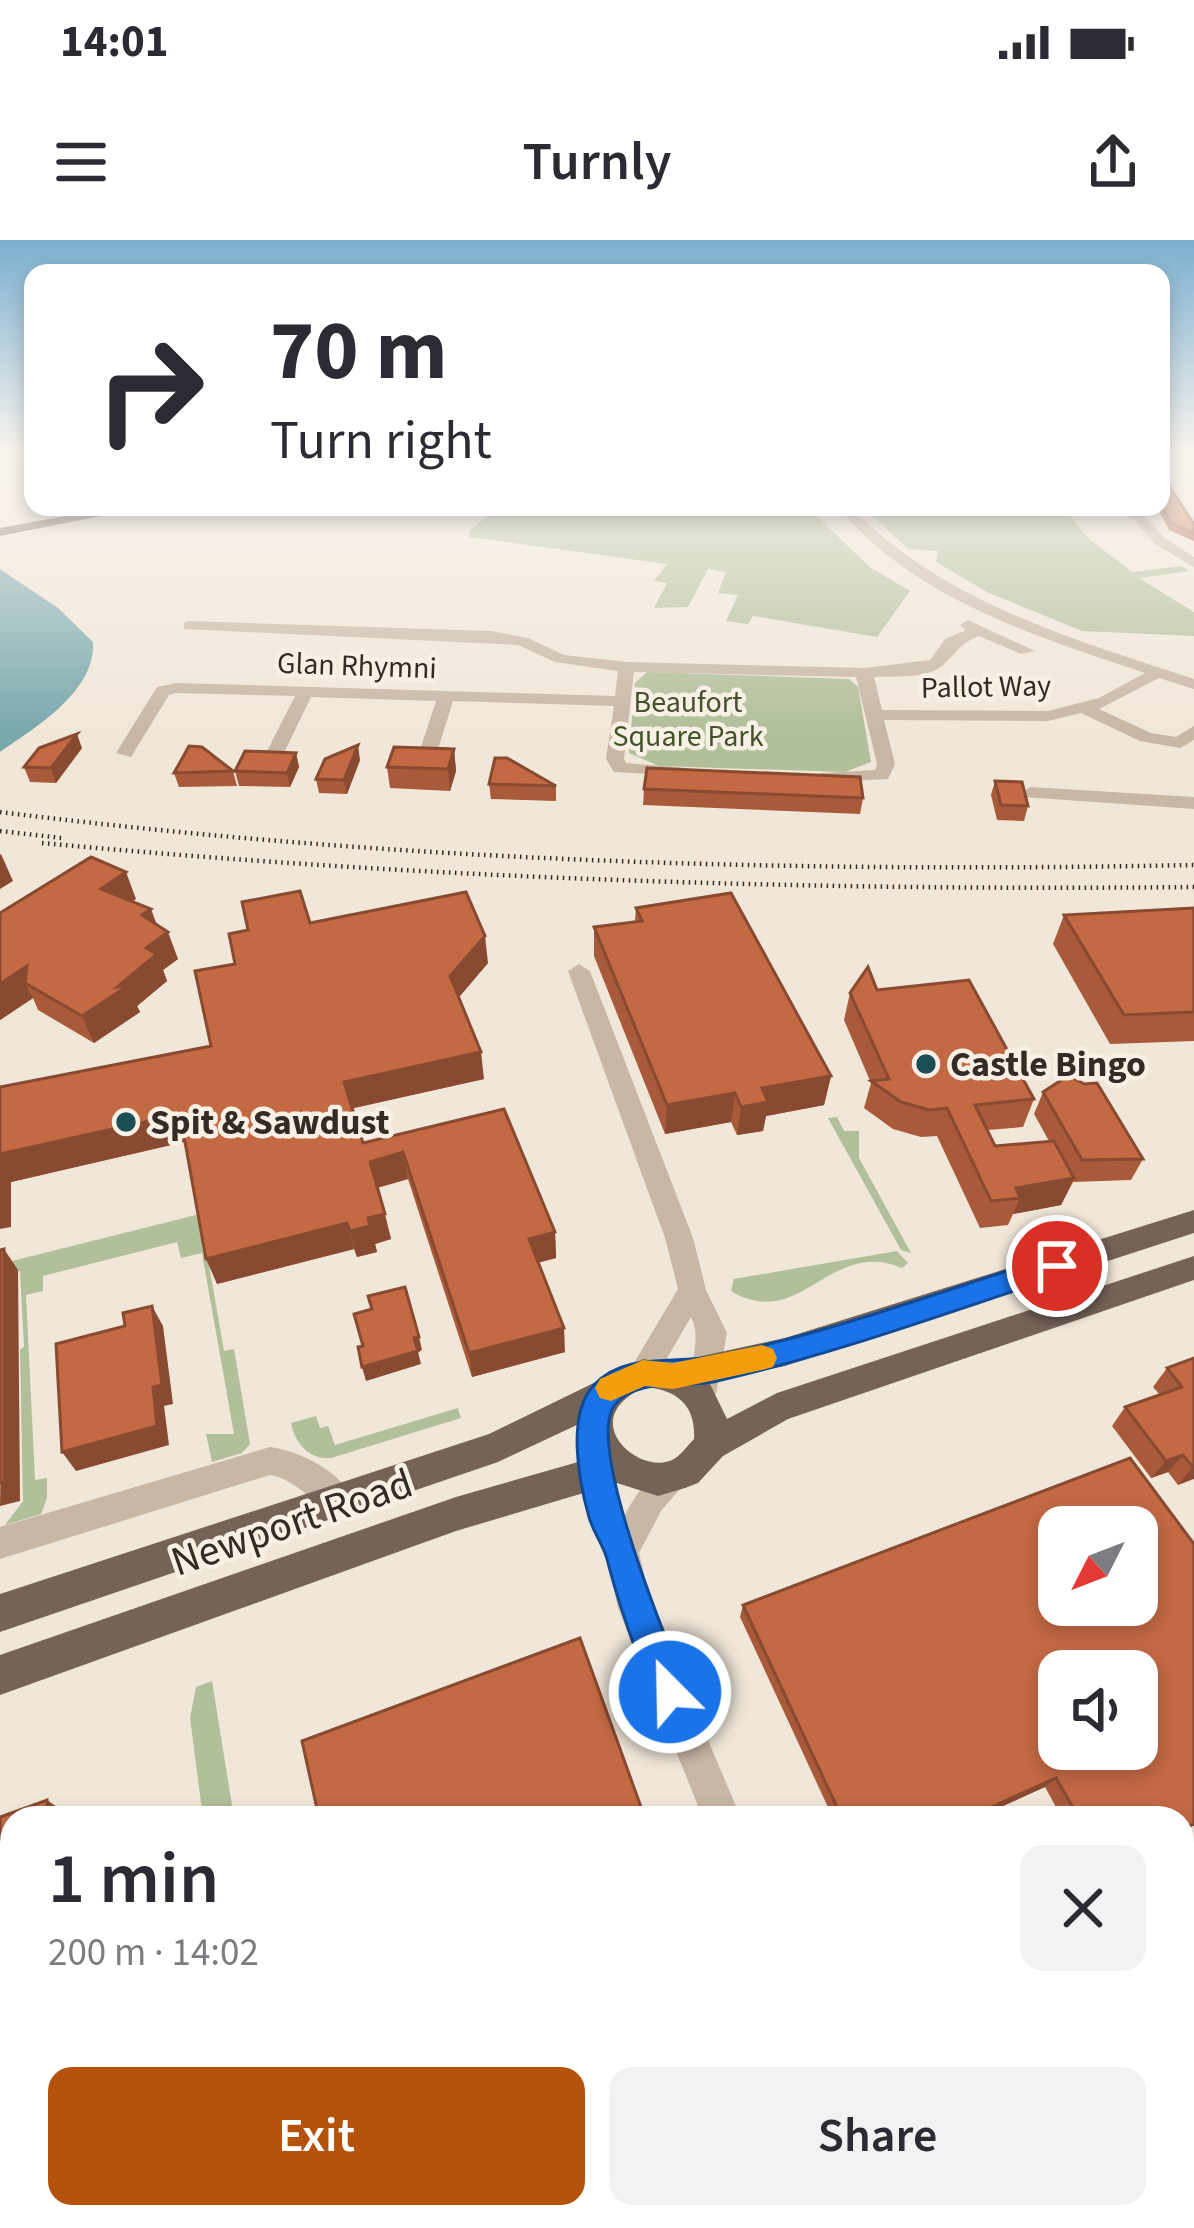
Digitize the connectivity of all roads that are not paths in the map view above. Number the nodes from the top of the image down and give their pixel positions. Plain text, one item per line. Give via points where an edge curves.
1 (885, 546) edge
2 (189, 626) dead end
3 (1027, 651) dead end
4 (1132, 663) junction
5 (627, 667) junction
6 (1158, 672) junction
7 (862, 674) junction
8 (1194, 684) edge
9 (305, 692) junction
10 (446, 696) junction
11 (623, 701) junction
12 (1086, 709) junction
13 (881, 715) junction
14 (1194, 731) edge
15 (125, 754) dead end
16 (297, 757) edge
17 (404, 759) edge
18 (426, 759) junction
19 (448, 760) edge
20 (695, 773) edge
21 (803, 776) edge
22 (1030, 794) edge
23 (1194, 803) edge
24 (579, 971) dead end
25 (1194, 1221) edge
26 (1194, 1268) edge
27 (692, 1290) junction
28 (658, 1374) junction
29 (706, 1383) junction
30 (604, 1395) junction
31 (711, 1445) junction
32 (604, 1461) junction
33 (676, 1475) junction
34 (339, 1501) junction
35 (0, 1543) edge
36 (622, 1552) junction
37 (0, 1613) edge
38 (2, 1680) edge
39 (717, 1806) edge

1 - 4 street via 1020,622
2 - 5 street via 490,636 561,659
3 - 7 street via 974,627 936,663
4 - 6 street
4 - 12 street, Pallot Way
5 - 7 street
5 - 11 street
6 - 8 street
6 - 12 street, Pallot Way
7 - 13 street
9 - 10 street, Glan Rhymni
9 - 15 street, Glan Rhymni via 164,691
9 - 16 street via 264,756
10 - 11 street, Glan Rhymni
10 - 18 street
11 - 20 street via 620,768
12 - 13 street, Pallot Way via 1005,718
12 - 14 street via 1165,741 1180,743
13 - 21 street via 882,776
17 - 18 street
18 - 19 street
22 - 23 street
24 - 27 street
25 - 29 main road
26 - 31 main road via 778,1408
27 - 28 street
27 - 29 street via 713,1333
28 - 29 main road
28 - 30 main road via 616,1383
29 - 31 main road
30 - 32 main road via 594,1418
30 - 34 main road, Newport Road via 498,1447
31 - 33 main road
32 - 33 main road via 643,1477
32 - 36 street via 606,1518
32 - 38 main road, Newport Road
33 - 36 street via 650,1500
34 - 35 street via 290,1465 270,1461
34 - 37 main road, Newport Road
36 - 39 street via 635,1609

